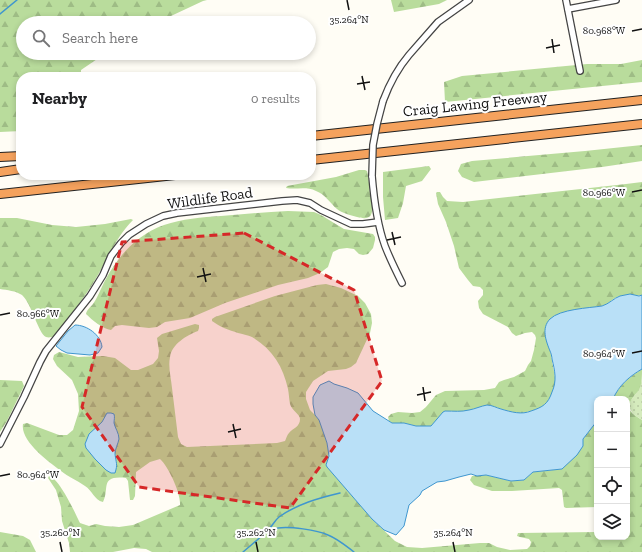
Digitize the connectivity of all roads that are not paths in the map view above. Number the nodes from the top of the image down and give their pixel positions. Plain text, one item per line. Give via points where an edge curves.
1 (469, 0) edge
2 (566, 0) edge
3 (616, 0) edge
4 (568, 9) junction
5 (580, 71) dead end
6 (642, 100) edge
7 (642, 124) edge
8 (316, 135) edge
9 (16, 156) edge
10 (0, 157) edge
11 (316, 159) edge
12 (16, 170) edge
13 (0, 172) edge
14 (129, 180) edge
15 (0, 194) edge
16 (378, 222) junction
17 (402, 283) dead end
18 (8, 428) junction
19 (0, 438) edge
20 (0, 444) edge

1 - 16 street, bridge via 438,22 404,60 383,101 373,145 373,193
2 - 4 street
3 - 4 street
4 - 5 street
6 - 8 highway, Craig Lawing Freeway
7 - 11 highway
9 - 10 highway
12 - 13 highway
14 - 15 highway
16 - 17 street via 385,247
16 - 18 street, Wildlife Road via 351,224 310,202 297,200 177,213 146,224 129,235 110,256 103,275 90,296 46,351
18 - 19 street
18 - 20 street

